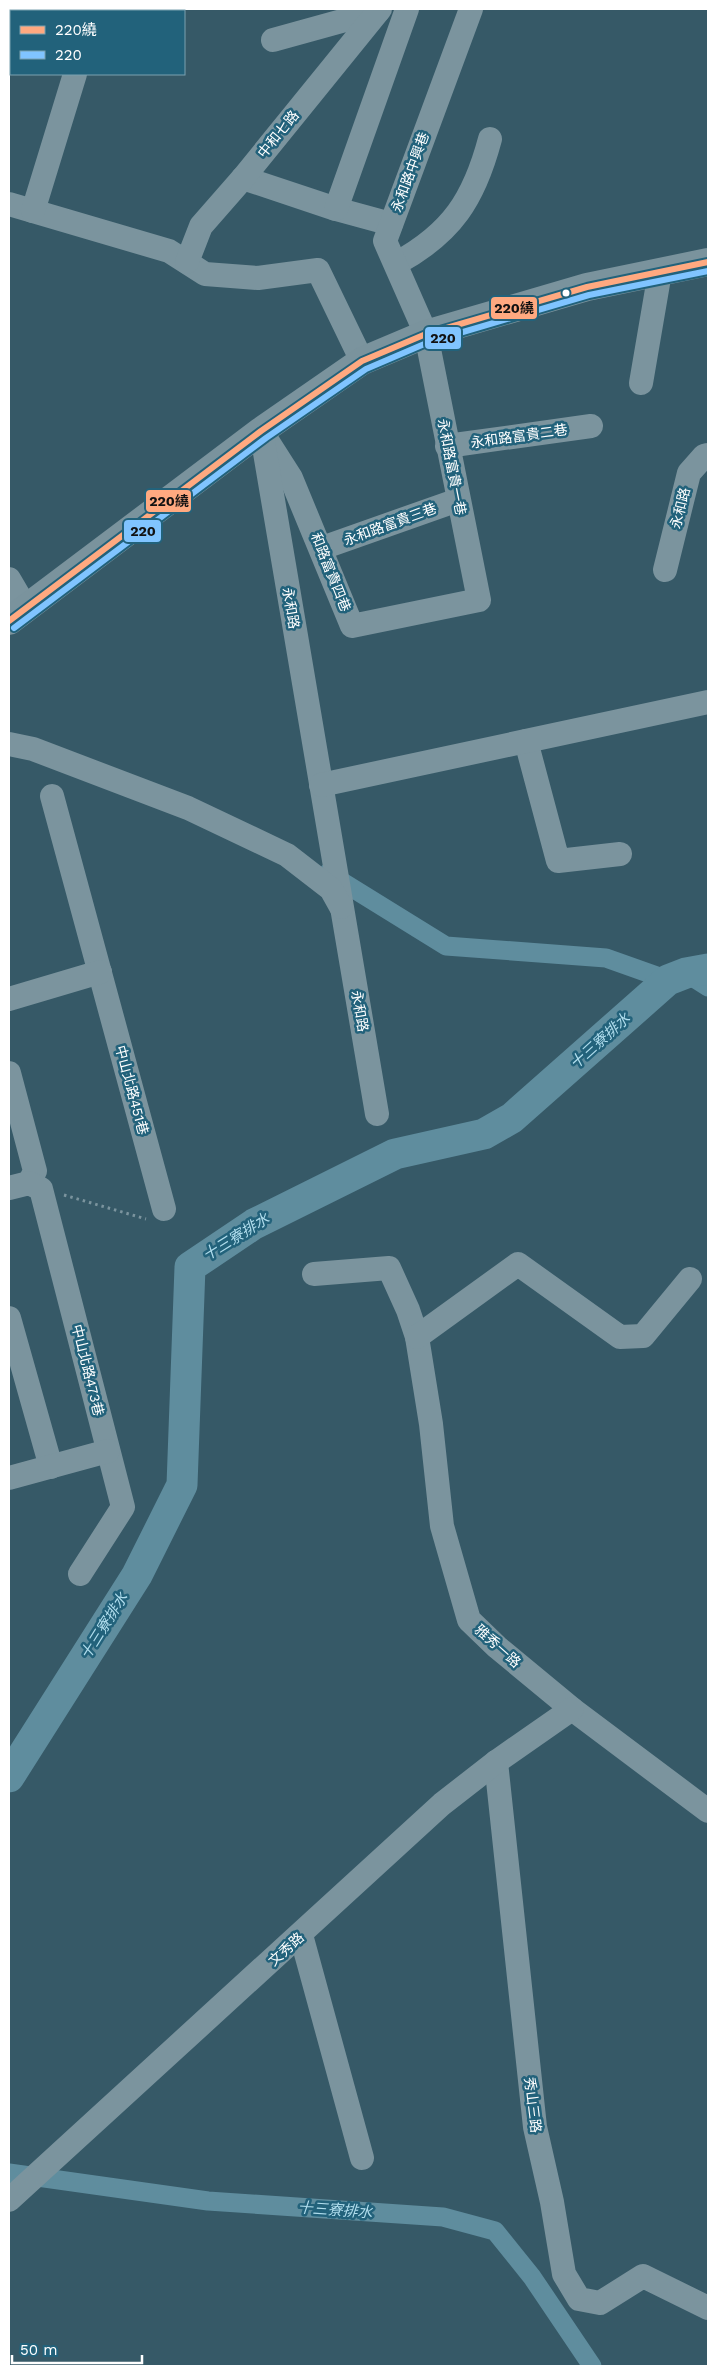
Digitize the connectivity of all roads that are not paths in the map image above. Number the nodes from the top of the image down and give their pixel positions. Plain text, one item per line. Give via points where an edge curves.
1 (407, 9) edge
2 (471, 9) edge
3 (379, 10) edge
4 (273, 40) dead end
5 (75, 75) edge
6 (490, 139) dead end
7 (243, 178) junction
8 (9, 204) edge
9 (336, 208) junction
10 (33, 211) junction
11 (391, 224) junction
12 (187, 262) junction
13 (708, 262) edge
14 (396, 263) junction
15 (660, 272) junction
16 (426, 334) junction
17 (362, 361) junction
18 (641, 383) dead end
19 (591, 426) dead end
20 (261, 432) junction
21 (447, 446) junction
22 (708, 455) edge
23 (458, 500) junction
24 (322, 548) junction
25 (665, 570) dead end
26 (9, 579) edge
27 (479, 600) joint
28 (18, 614) edge
29 (708, 702) edge
30 (526, 741) junction
31 (9, 744) edge
32 (321, 785) junction
33 (52, 796) dead end
34 (620, 854) dead end
35 (341, 898) junction
36 (100, 972) junction
37 (9, 999) edge
38 (9, 1073) edge
39 (377, 1114) dead end
40 (27, 1187) edge
41 (164, 1208) road end
42 (314, 1274) dead end
43 (690, 1279) dead end
44 (9, 1318) edge
45 (416, 1337) junction
46 (108, 1451) junction
47 (50, 1467) junction
48 (9, 1478) edge
49 (80, 1574) dead end
50 (572, 1708) junction
51 (496, 1762) junction
52 (708, 1810) edge
53 (301, 1935) junction
54 (362, 2158) dead end
55 (14, 2196) edge
56 (708, 2308) edge

1 - 9 street
2 - 11 street, 永和路中興巷
3 - 4 street, 中和七路
3 - 7 street, 中和七路
5 - 10 street
6 - 14 street via 484,163 457,216 441,235
7 - 9 street
7 - 12 street, 中和七路 via 201,226
8 - 10 street
9 - 11 street
10 - 12 street via 169,251
11 - 14 street, 永和路中興巷 via 385,240
12 - 17 street via 205,274 258,278 318,270
13 - 15 main road
14 - 16 street, 永和路中興巷
15 - 16 main road via 587,287
15 - 18 street
16 - 17 main road
16 - 21 street, 永和路富貴一巷
17 - 20 main road
19 - 21 street, 永和路富貴二巷
20 - 24 street, 和路富貴四巷 via 291,478
20 - 28 main road
20 - 32 street, 永和路
21 - 23 street, 永和路富貴一巷
22 - 25 street, 永和路 via 689,473
23 - 24 street, 永和路富貴三巷
23 - 27 street, 永和路富貴一巷
24 - 27 street, 和路富貴四巷 via 352,626
26 - 28 street
29 - 30 street
30 - 32 street
30 - 34 street via 558,861
31 - 35 street, 永和路 via 33,749 188,808 287,855
32 - 35 street, 永和路
33 - 36 street, 中山北路451巷
35 - 39 street, 永和路
36 - 37 street
36 - 41 street, 中山北路451巷
38 - 40 street, 中山北路473巷 via 35,1171
40 - 46 street, 中山北路473巷
42 - 45 street, 雅秀一路 via 389,1268
43 - 45 street via 643,1336 620,1337 518,1264
44 - 47 street
45 - 50 street, 雅秀一路 via 431,1424 442,1526 469,1620
46 - 47 street
46 - 49 street, 中山北路473巷 via 123,1507
47 - 48 street
50 - 51 street, 文秀路
50 - 52 street, 雅秀一路
51 - 53 street, 文秀路 via 442,1804
51 - 56 street, 秀山三路 via 535,2127 564,2274 579,2299 600,2303 643,2276
53 - 54 street
53 - 55 street, 文秀路

